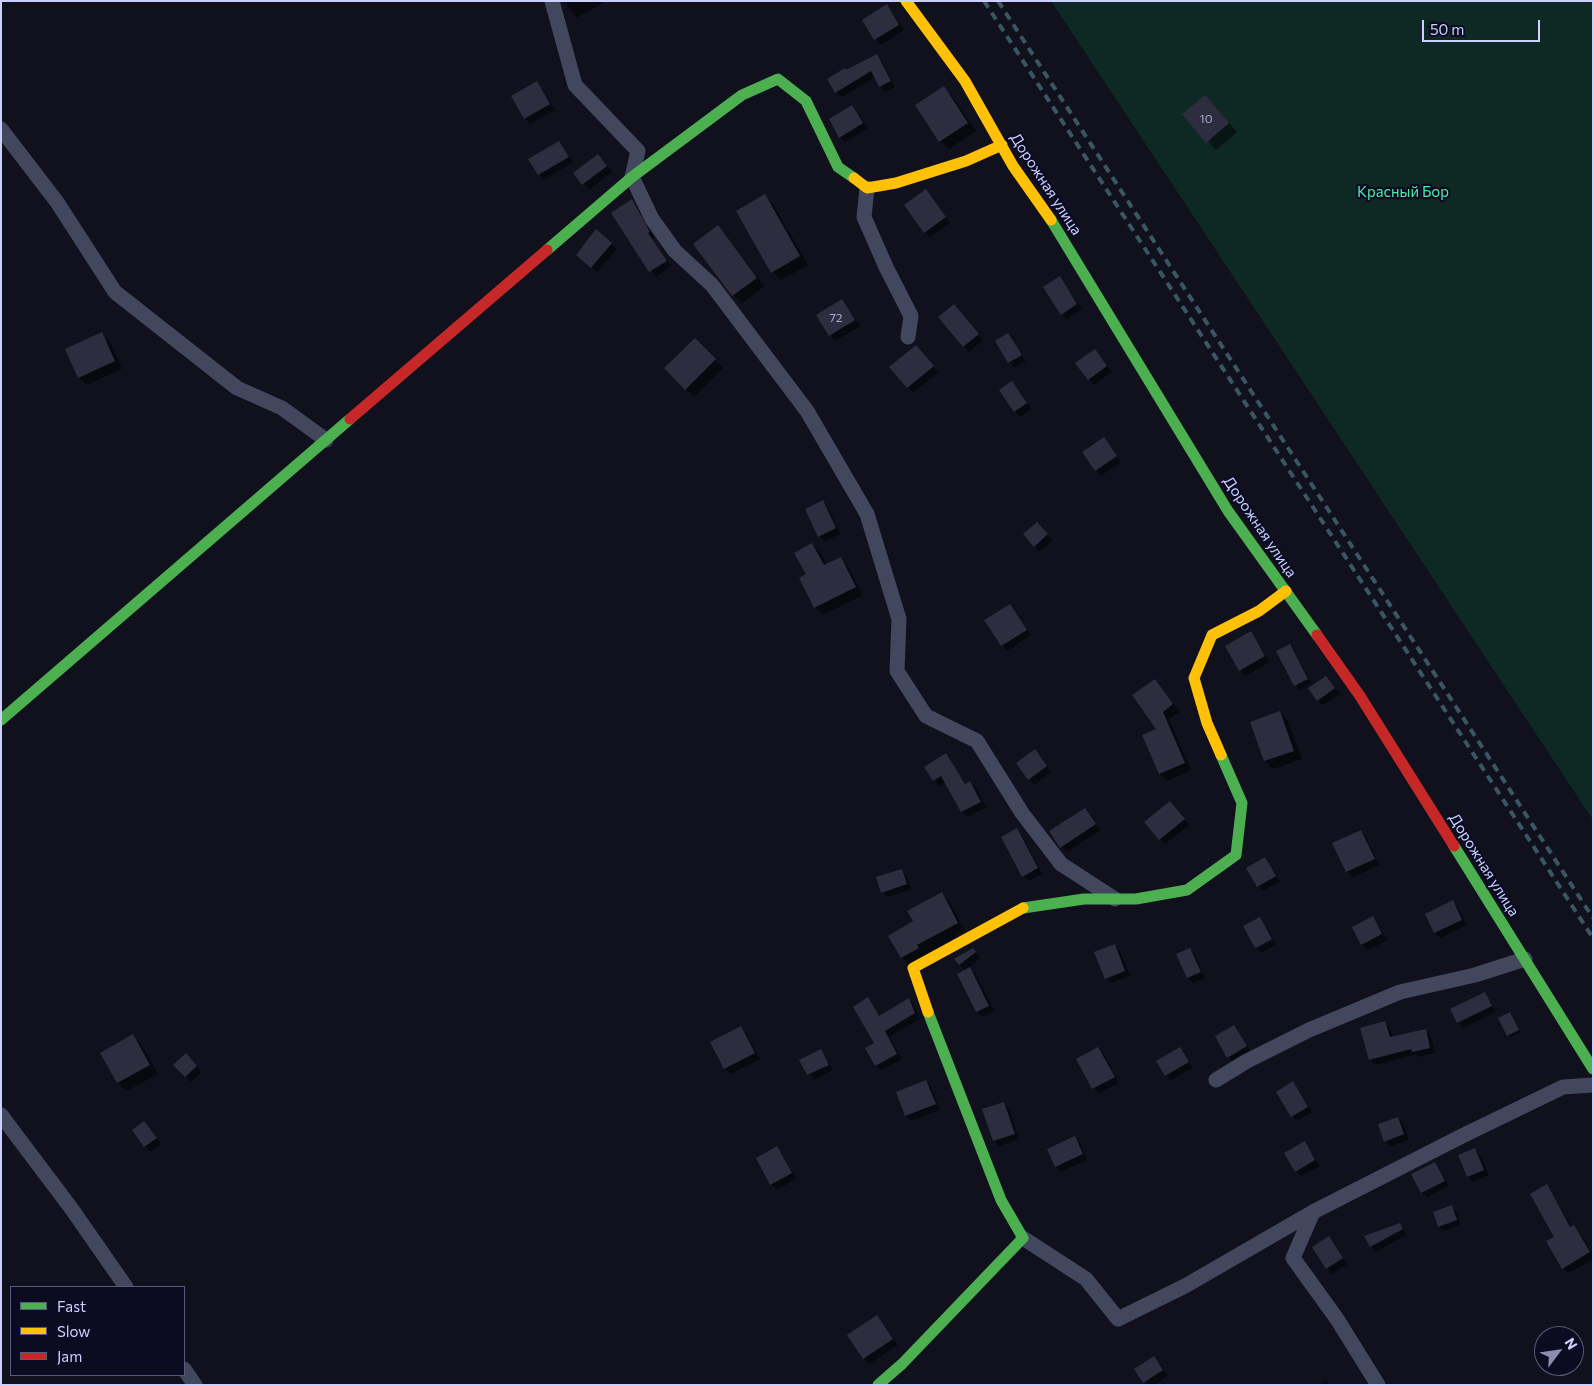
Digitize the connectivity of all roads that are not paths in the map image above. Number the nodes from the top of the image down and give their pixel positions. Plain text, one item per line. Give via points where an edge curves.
1 (552, 1) edge
2 (906, 1) edge
3 (1, 128) edge
4 (1002, 145) junction
5 (632, 177) junction
6 (868, 188) junction
7 (908, 337) dead end
8 (326, 440) junction
9 (1286, 591) junction
10 (1, 720) edge
11 (1115, 899) junction
12 (1525, 959) junction
13 (1593, 1069) edge
14 (1216, 1080) dead end
15 (1593, 1085) edge
16 (1, 1116) edge
17 (1313, 1212) junction
18 (1024, 1238) junction
19 (125, 1286) edge
20 (185, 1370) edge
21 (195, 1385) edge
22 (878, 1385) edge
23 (1378, 1385) edge

1 - 5 street via 575,85 638,151
2 - 4 street, Дорожная улица via 965,81
3 - 8 street via 57,202 115,292 237,388 282,408
4 - 6 street via 966,161 896,183
4 - 9 street, Дорожная улица via 1013,166 1065,239 1228,511
5 - 6 street via 742,95 778,79 806,101 838,167
5 - 8 street
5 - 11 street via 652,219 675,251 712,285 808,411 867,514 899,619 897,671 926,716 976,741 1022,813 1061,864
6 - 7 street via 864,217 911,316
8 - 10 street
9 - 11 street via 1259,610 1212,635 1194,678 1207,722 1242,803 1236,855 1187,890
9 - 12 street, Дорожная улица via 1360,696
11 - 18 street via 1084,899 1018,909 913,968 939,1046 1001,1200
12 - 13 street, Дорожная улица
12 - 14 street via 1475,975 1400,992 1310,1030
15 - 17 street via 1563,1087
16 - 19 street
17 - 18 street via 1185,1286 1118,1319 1086,1279
17 - 23 street via 1293,1258 1337,1319
18 - 22 street
20 - 21 street

